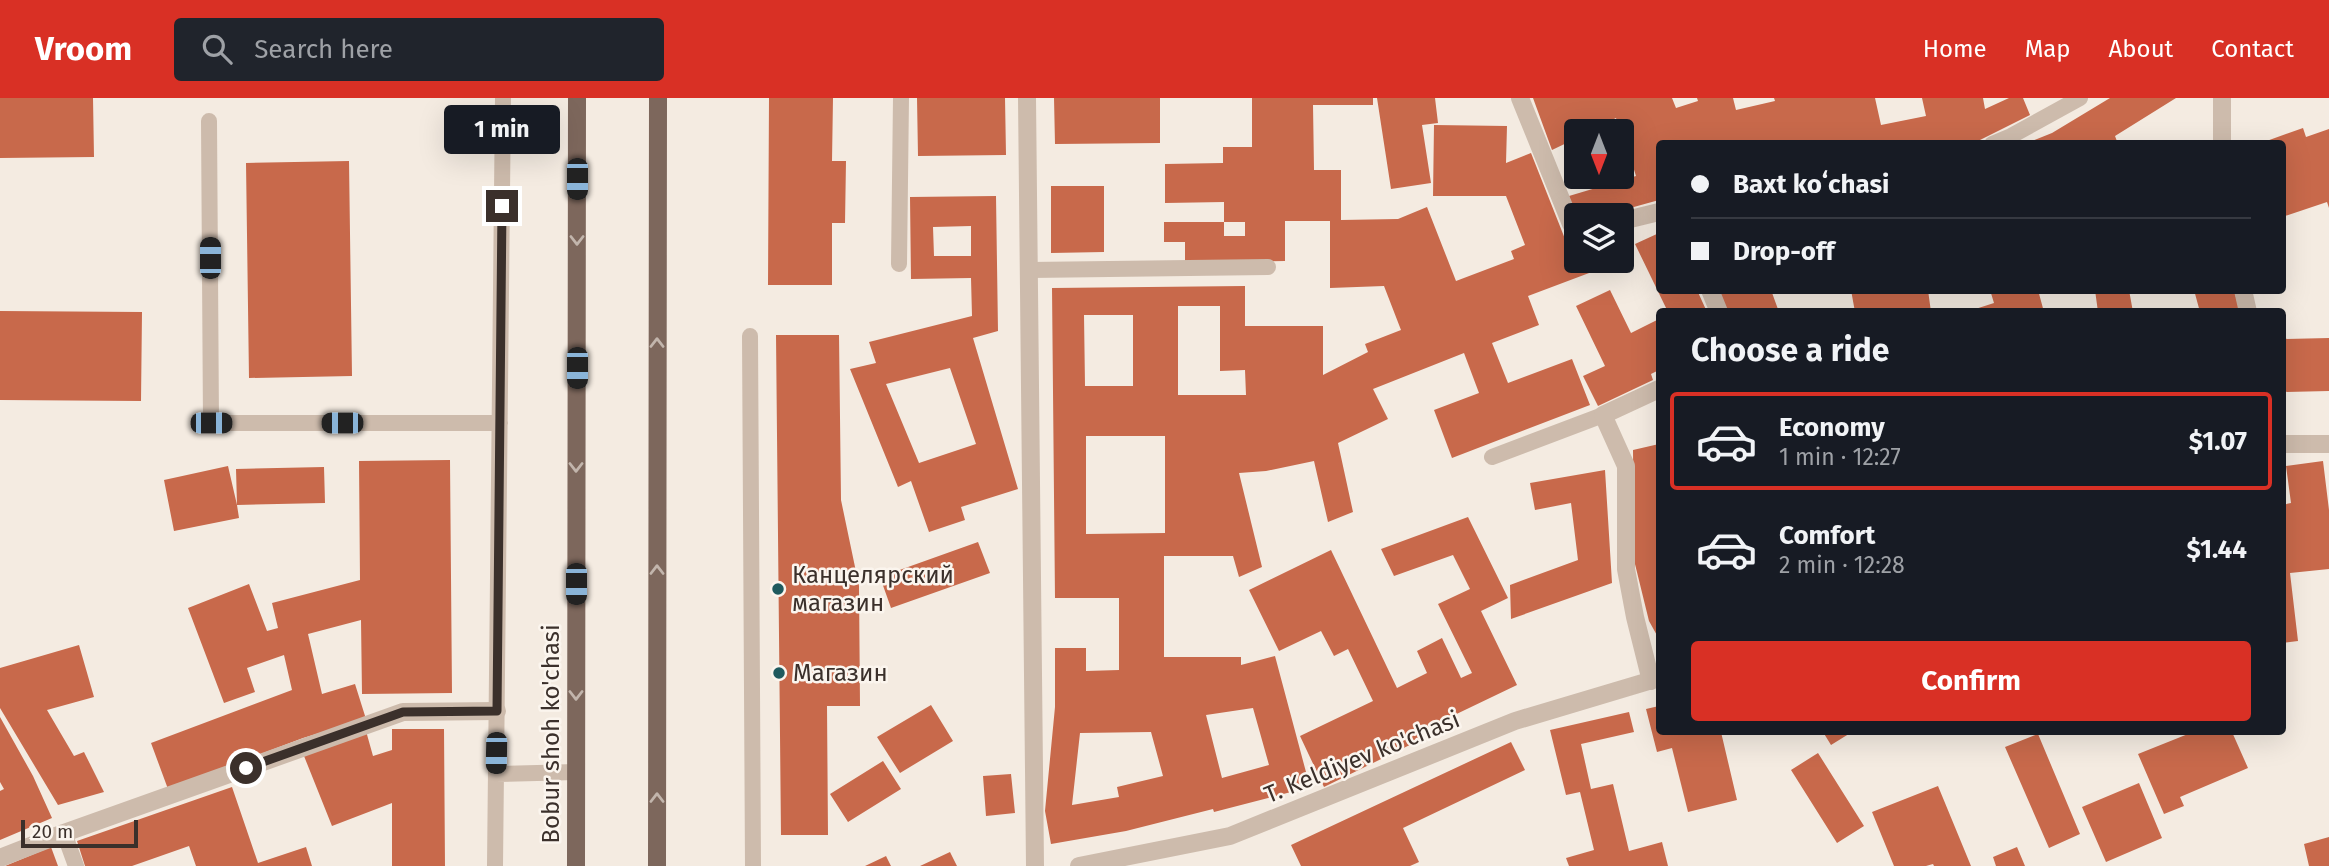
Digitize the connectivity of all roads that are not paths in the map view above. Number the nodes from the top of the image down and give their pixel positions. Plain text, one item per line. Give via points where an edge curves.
1 (503, 98) edge
2 (577, 98) edge
3 (658, 98) edge
4 (901, 98) edge
5 (1027, 98) edge
6 (1520, 98) edge
7 (2080, 98) edge
8 (2222, 98) edge
9 (209, 121) dead end
10 (2002, 140) edge
11 (2222, 140) edge
12 (1564, 207) edge
13 (1656, 213) edge
14 (1634, 219) edge
15 (899, 264) dead end
16 (1268, 267) dead end
17 (1030, 270) junction
18 (750, 336) dead end
19 (1656, 390) edge
20 (1603, 415) junction
21 (500, 423) junction
22 (2286, 444) edge
23 (2329, 444) edge
24 (1492, 457) dead end
25 (1655, 679) edge
26 (497, 711) junction
27 (576, 772) junction
28 (496, 774) junction
29 (64, 833) junction
30 (0, 858) edge
31 (76, 866) edge
32 (495, 866) edge
33 (576, 866) edge
34 (657, 866) edge
35 (753, 866) edge
36 (1035, 866) edge
37 (1079, 866) edge

1 - 21 lane
2 -> 27 main road, Bobur shoh ko'chasi
34 -> 3 main road
4 - 15 lane
5 - 17 street
6 - 12 street
7 - 10 lane
8 - 11 street
9 - 21 lane via 211,423
13 - 14 street
16 - 17 lane
17 - 36 street
18 - 35 lane
19 - 20 street
20 - 24 lane
20 - 25 street via 1626,466 1626,569 1635,617
21 - 26 lane
22 - 23 street
25 - 37 street, T. Keldiyev ko'chasi via 1515,721 1230,836
26 - 28 lane
26 - 29 street via 403,712
27 - 28 lane
27 - 33 main road, Bobur shoh ko'chasi
28 - 32 lane
29 - 30 street
29 - 31 lane

